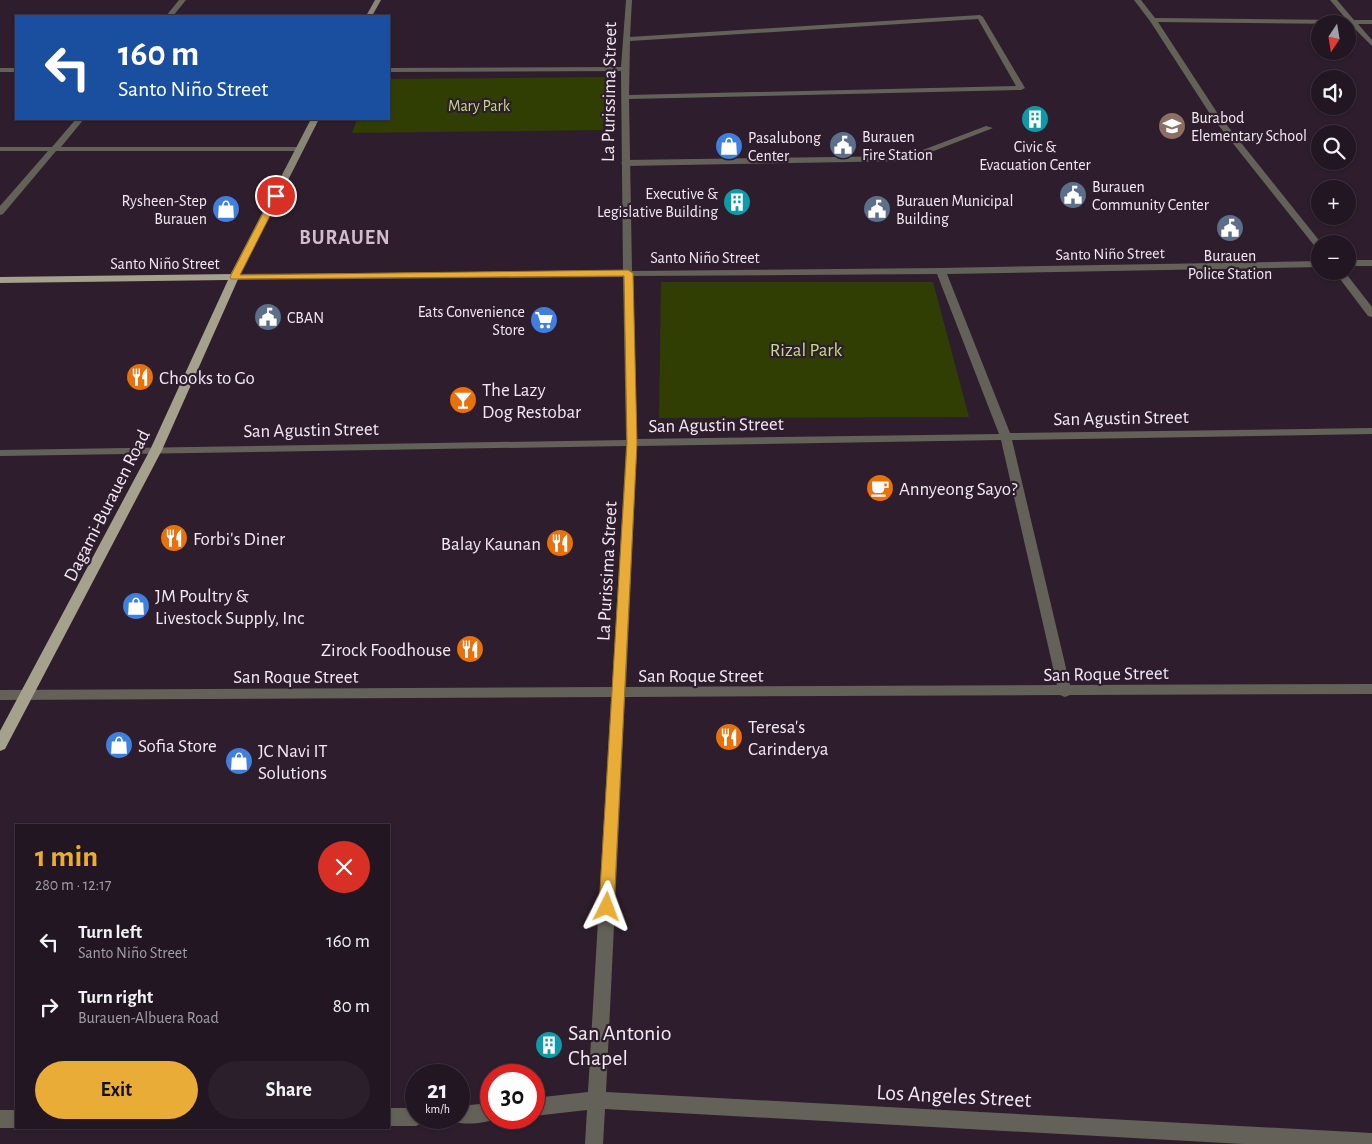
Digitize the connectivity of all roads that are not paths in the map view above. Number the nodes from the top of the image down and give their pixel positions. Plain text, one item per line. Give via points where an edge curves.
1 (183, 0) edge
2 (378, 0) edge
3 (629, 0) edge
4 (1137, 0) edge
5 (1333, 0) edge
6 (170, 15) edge
7 (370, 15) edge
8 (1347, 15) edge
9 (1153, 20) junction
10 (1311, 22) edge
11 (1356, 22) edge
12 (1372, 22) edge
13 (1356, 25) edge
14 (628, 39) junction
15 (1372, 44) edge
16 (0, 70) edge
17 (15, 70) edge
18 (390, 70) edge
19 (625, 70) junction
20 (625, 97) junction
21 (79, 120) edge
22 (314, 120) edge
23 (990, 128) dead end
24 (55, 148) junction
25 (0, 149) edge
26 (300, 149) junction
27 (625, 162) junction
28 (0, 212) edge
29 (1311, 236) edge
30 (1356, 263) edge
31 (1372, 263) edge
32 (1311, 264) edge
33 (941, 271) junction
34 (628, 273) junction
35 (234, 277) junction
36 (0, 280) edge
37 (1346, 280) edge
38 (1372, 314) edge
39 (1372, 431) edge
40 (1005, 436) junction
41 (632, 443) junction
42 (156, 449) junction
43 (0, 453) edge
44 (1372, 689) edge
45 (1065, 692) junction
46 (618, 694) junction
47 (24, 695) junction
48 (0, 696) edge
49 (0, 745) edge
50 (597, 1100) junction
51 (545, 1106) edge
52 (390, 1117) edge
53 (405, 1117) edge
54 (0, 1119) edge
55 (15, 1119) edge
56 (1372, 1142) edge
57 (594, 1144) edge

1 - 6 street
2 - 7 street
3 - 14 street, La Purissima Street
4 - 9 street
5 - 8 street
9 - 10 street
9 - 29 street via 1215,115
11 - 12 street
13 - 15 street
14 - 19 street, La Purissima Street
14 - 20 street via 980,17 1021,88
16 - 17 street
18 - 19 street
19 - 20 street, La Purissima Street
20 - 27 street, La Purissima Street
21 - 24 street
22 - 26 street
23 - 27 street via 908,158
24 - 25 street
24 - 26 street
24 - 28 street
26 - 35 street
27 - 34 street, La Purissima Street
30 - 31 street
32 - 33 street, Santo Niño Street
33 - 34 street, Santo Niño Street
33 - 40 street
34 - 35 street, Santo Niño Street
34 - 41 street, La Purissima Street
35 - 36 main road, Santo Niño Street
35 - 42 main road, Dagami-Burauen Road
37 - 38 street
39 - 40 street, San Agustin Street
40 - 41 street, San Agustin Street
40 - 45 street
41 - 42 street, San Agustin Street
41 - 46 street, La Purissima Street
42 - 43 street, San Agustin Street
42 - 47 main road, Dagami-Burauen Road
44 - 45 street, San Roque Street
45 - 46 street, San Roque Street
46 - 47 street, San Roque Street
46 - 50 street, La Purissima Street
47 - 48 street, San Roque Street
47 - 49 main road, Dagami-Burauen Road
50 - 51 street, Los Angeles Street
50 - 56 street, Los Angeles Street
50 - 57 street, La Purissima Street
52 - 53 street
54 - 55 street

